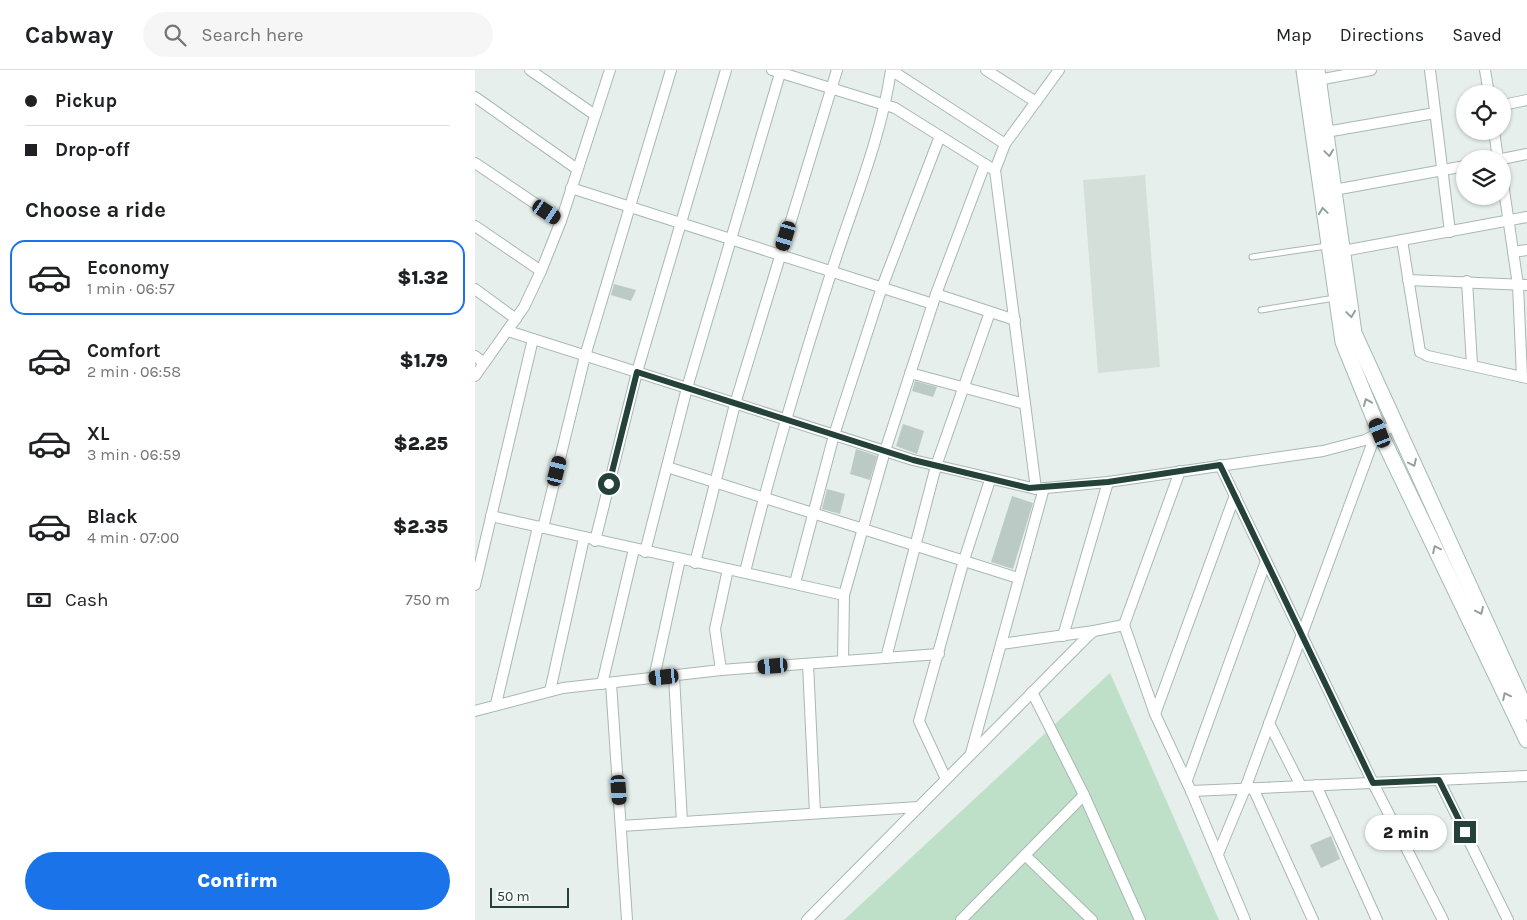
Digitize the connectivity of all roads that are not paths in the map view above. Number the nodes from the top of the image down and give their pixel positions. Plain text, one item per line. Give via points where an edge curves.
1 (530, 70) edge
2 (610, 70) edge
3 (671, 70) edge
4 (726, 70) edge
5 (837, 70) edge
6 (986, 70) edge
7 (1059, 70) edge
8 (1303, 70) edge
9 (1371, 70) edge
10 (1429, 70) edge
11 (1485, 70) edge
12 (778, 71) edge
13 (1317, 75) edge
14 (1488, 85) edge
15 (832, 87) junction
16 (475, 96) edge
17 (1527, 100) edge
18 (1036, 102) junction
19 (1511, 103) edge
20 (886, 104) junction
21 (1435, 113) junction
22 (595, 115) junction
23 (1326, 132) junction
24 (940, 136) junction
25 (1005, 144) junction
26 (1527, 154) edge
27 (1511, 157) edge
28 (475, 163) edge
29 (985, 164) junction
30 (1456, 168) edge
31 (577, 169) junction
32 (995, 170) junction
33 (1442, 170) junction
34 (571, 188) junction
35 (1334, 190) junction
36 (1506, 205) edge
37 (630, 207) junction
38 (1527, 217) edge
39 (561, 221) junction
40 (1509, 221) junction
41 (681, 223) junction
42 (475, 226) edge
43 (1450, 232) junction
44 (732, 240) junction
45 (1402, 240) junction
46 (1327, 246) junction
47 (1527, 250) edge
48 (1343, 251) junction
49 (1513, 252) junction
50 (780, 254) junction
51 (1252, 257) dead end
52 (832, 270) junction
53 (541, 271) junction
54 (1408, 280) junction
55 (1467, 281) junction
56 (1522, 285) edge
57 (882, 287) junction
58 (475, 289) edge
59 (1335, 298) junction
60 (935, 299) junction
61 (1261, 310) dead end
62 (990, 312) junction
63 (516, 318) junction
64 (1015, 320) junction
65 (508, 331) junction
66 (533, 339) junction
67 (475, 356) edge
68 (585, 356) junction
69 (484, 363) junction
70 (1472, 365) junction
71 (637, 372) junction
72 (910, 374) junction
73 (475, 376) edge
74 (1525, 378) edge
75 (963, 387) junction
76 (687, 388) junction
77 (735, 404) junction
78 (1025, 404) junction
79 (786, 420) junction
80 (1395, 425) junction
81 (1378, 434) junction
82 (834, 435) junction
83 (885, 451) junction
84 (1220, 465) junction
85 (937, 466) junction
86 (667, 467) junction
87 (1179, 471) junction
88 (990, 480) junction
89 (715, 482) junction
90 (1108, 482) junction
91 (1040, 489) junction
92 (1235, 495) junction
93 (764, 497) junction
94 (813, 512) junction
95 (491, 516) junction
96 (541, 528) junction
97 (864, 529) junction
98 (583, 538) junction
99 (595, 541) junction
100 (914, 544) junction
101 (634, 549) junction
102 (645, 552) junction
103 (478, 555) edge
104 (679, 559) junction
105 (964, 560) junction
106 (1266, 561) junction
107 (695, 563) junction
108 (728, 569) junction
109 (745, 572) junction
110 (1019, 578) junction
111 (795, 583) junction
112 (475, 585) edge
113 (844, 595) junction
114 (1124, 625) junction
115 (1094, 631) junction
116 (1301, 635) junction
117 (1063, 636) junction
118 (1001, 644) junction
119 (939, 654) junction
120 (886, 658) junction
121 (843, 661) junction
122 (808, 664) junction
123 (721, 670) junction
124 (674, 676) junction
125 (654, 678) junction
126 (606, 684) junction
127 (550, 692) junction
128 (1031, 692) junction
129 (496, 704) junction
130 (475, 711) edge
131 (1527, 712) edge
132 (1155, 714) junction
133 (1269, 723) junction
134 (1527, 740) edge
135 (971, 754) junction
136 (1527, 776) edge
137 (946, 779) junction
138 (1187, 780) junction
139 (1439, 780) junction
140 (1373, 783) junction
141 (1301, 786) junction
142 (1316, 786) junction
143 (1249, 788) junction
144 (1191, 791) junction
145 (1084, 795) junction
146 (919, 807) junction
147 (815, 814) junction
148 (682, 822) junction
149 (621, 826) junction
150 (1025, 854) junction
151 (1218, 854) junction
152 (627, 920) edge
153 (807, 920) edge
154 (961, 920) edge
155 (1092, 920) edge
156 (1140, 920) edge
157 (1245, 920) edge
158 (1313, 920) edge
159 (1377, 920) edge
160 (1443, 920) edge
161 (1508, 920) edge

1 - 22 street
2 - 22 street
3 - 37 street
4 - 41 street
5 - 15 street
6 - 18 street
7 - 18 street
46 -> 8 street
9 - 13 street
10 - 21 street
11 - 14 street
12 - 15 street
12 - 44 street
13 - 23 street
15 - 20 street
15 - 50 street
16 - 31 street
17 - 19 street
18 - 25 street
20 - 24 street
20 - 25 street via 891,70
20 - 52 street
21 - 23 street
21 - 33 street
22 - 31 street
23 -> 35 street
24 - 29 street
24 - 57 street
25 - 32 street
26 - 27 street
28 - 39 street
29 - 32 street
29 - 60 street
30 - 33 street
31 - 34 street
32 - 64 street
33 - 35 street
33 - 43 street
34 - 37 street
34 - 39 street
35 - 48 street
36 - 40 street
37 - 41 street
37 - 68 street
38 - 40 street
39 - 53 street
40 - 43 street
40 - 49 street
41 - 44 street
41 - 71 street
42 - 53 street
43 - 45 street
44 - 50 street
44 - 76 street
45 - 48 street
45 - 54 street
46 - 51 lane
46 - 59 street
47 - 49 street
48 -> 80 street via 1354,333
49 - 56 street
50 - 52 street
50 - 77 street
52 - 57 street
52 - 79 street
53 - 63 street
54 - 55 street
54 - 70 street via 1420,352
55 - 56 street
55 - 70 street
56 - 74 street
57 - 60 street
57 - 82 street
58 - 63 street
59 - 61 lane
81 -> 59 street via 1343,342
60 - 62 street
60 - 72 street
62 - 64 street
62 - 75 street
63 - 65 street
64 - 78 street
65 - 66 street
65 - 69 street
66 - 68 street
66 - 95 street
67 - 69 street
68 - 71 street
68 - 96 street
69 - 73 street
70 - 74 street
71 - 76 street
71 - 99 street
72 - 75 street
72 - 83 street
75 - 78 street
75 - 85 street
76 - 77 street
76 - 86 street
77 - 79 street
77 - 89 street
78 - 91 street
79 - 82 street
79 - 93 street
80 - 81 street
80 -> 131 street
81 - 84 street via 1323,451
81 - 116 street
134 -> 81 street
82 - 83 street
82 - 94 street
83 - 85 street
83 - 97 street
84 - 87 street
84 - 92 street
85 - 88 street
85 - 100 street
86 - 89 street
86 - 102 street
87 - 90 street
87 - 114 street
88 - 91 street
88 - 105 street
89 - 93 street
89 - 107 street
90 - 91 street
90 - 117 street
91 - 110 street
92 - 106 street
92 - 132 street
93 - 94 street
93 - 109 street
94 - 97 street
94 - 111 street
95 - 96 street
95 - 103 street
96 - 98 street
96 - 129 street
97 - 100 street
97 - 113 street
98 - 99 street
98 - 127 street
99 - 101 street
100 - 105 street
100 - 120 street
101 - 102 street
101 - 126 street
102 - 104 street
103 - 112 street
104 - 107 street
104 - 125 street
105 - 110 street
105 - 119 street
106 - 116 street
106 - 138 street
107 - 108 street
108 - 109 street
108 - 123 street via 715,628
109 - 111 street
110 - 118 street
111 - 113 street
113 - 121 street
114 - 115 street
114 - 132 street
115 - 117 street
115 - 128 street
116 - 133 street
116 - 140 street
117 - 118 street
118 - 135 street
119 - 120 street
119 - 137 street via 919,721
120 - 121 street
121 - 122 street
122 - 123 street
122 - 147 street
123 - 124 street
124 - 125 street
124 - 148 street
125 - 126 street
126 - 127 street
126 - 149 street
127 - 129 street
128 - 135 street
128 - 145 street
129 - 130 street
132 - 138 street
133 - 141 street
133 - 143 street
135 - 137 street
136 - 139 street
137 - 146 street
138 - 144 street
139 - 140 street
139 - 161 street
140 - 142 street
140 - 160 street
141 - 142 street
141 - 143 street
142 - 159 street
143 - 144 street
143 - 151 street
143 - 158 street
144 - 151 street
145 - 150 street
145 - 156 street
146 - 147 street
146 - 153 street
147 - 148 street
148 - 149 street
149 - 152 street
150 - 154 street
150 - 155 street
151 - 157 street

